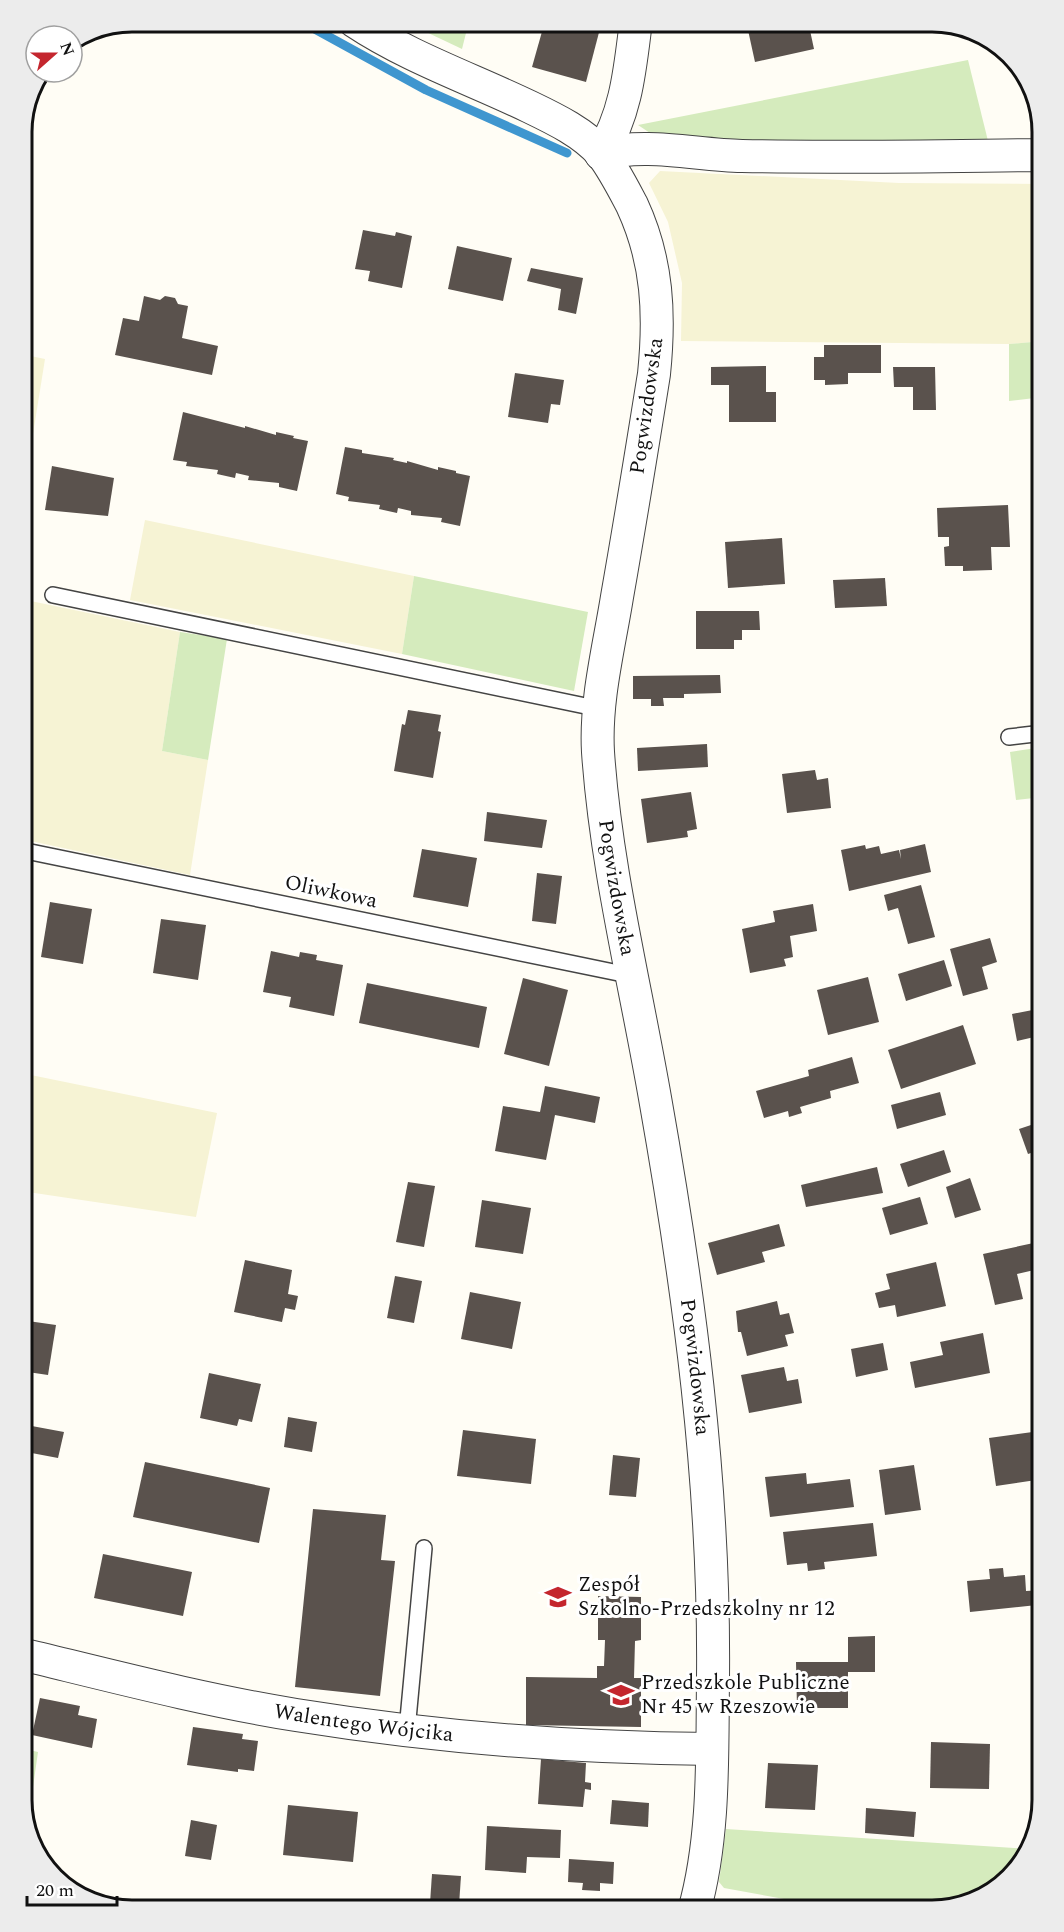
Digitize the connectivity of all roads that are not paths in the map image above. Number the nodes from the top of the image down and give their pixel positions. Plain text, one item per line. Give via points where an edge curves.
1 (374, 32) edge
2 (635, 32) edge
3 (601, 154) junction
4 (1032, 155) edge
5 (53, 595) dead end
6 (600, 709) junction
7 (1032, 734) edge
8 (1009, 737) dead end
9 (32, 852) edge
10 (633, 976) junction
11 (424, 1548) dead end
12 (32, 1657) edge
13 (407, 1730) junction
14 (712, 1749) junction
15 (697, 1900) edge

1 - 3 street, Pogwizdowska via 554,119
2 - 3 street via 620,120
3 - 4 street via 641,149 849,158
3 - 6 street, Pogwizdowska via 622,185 641,226 652,262 658,324 654,374
5 - 6 lane
6 - 10 street, Pogwizdowska via 601,785
7 - 8 lane
9 - 10 lane, Oliwkowa
10 - 14 street, Pogwizdowska via 674,1210 700,1398 711,1551
11 - 13 lane
12 - 13 street, Walentego Wójcika via 140,1684 294,1715
13 - 14 street, Walentego Wójcika via 589,1747
14 - 15 street, Pogwizdowska via 708,1823

